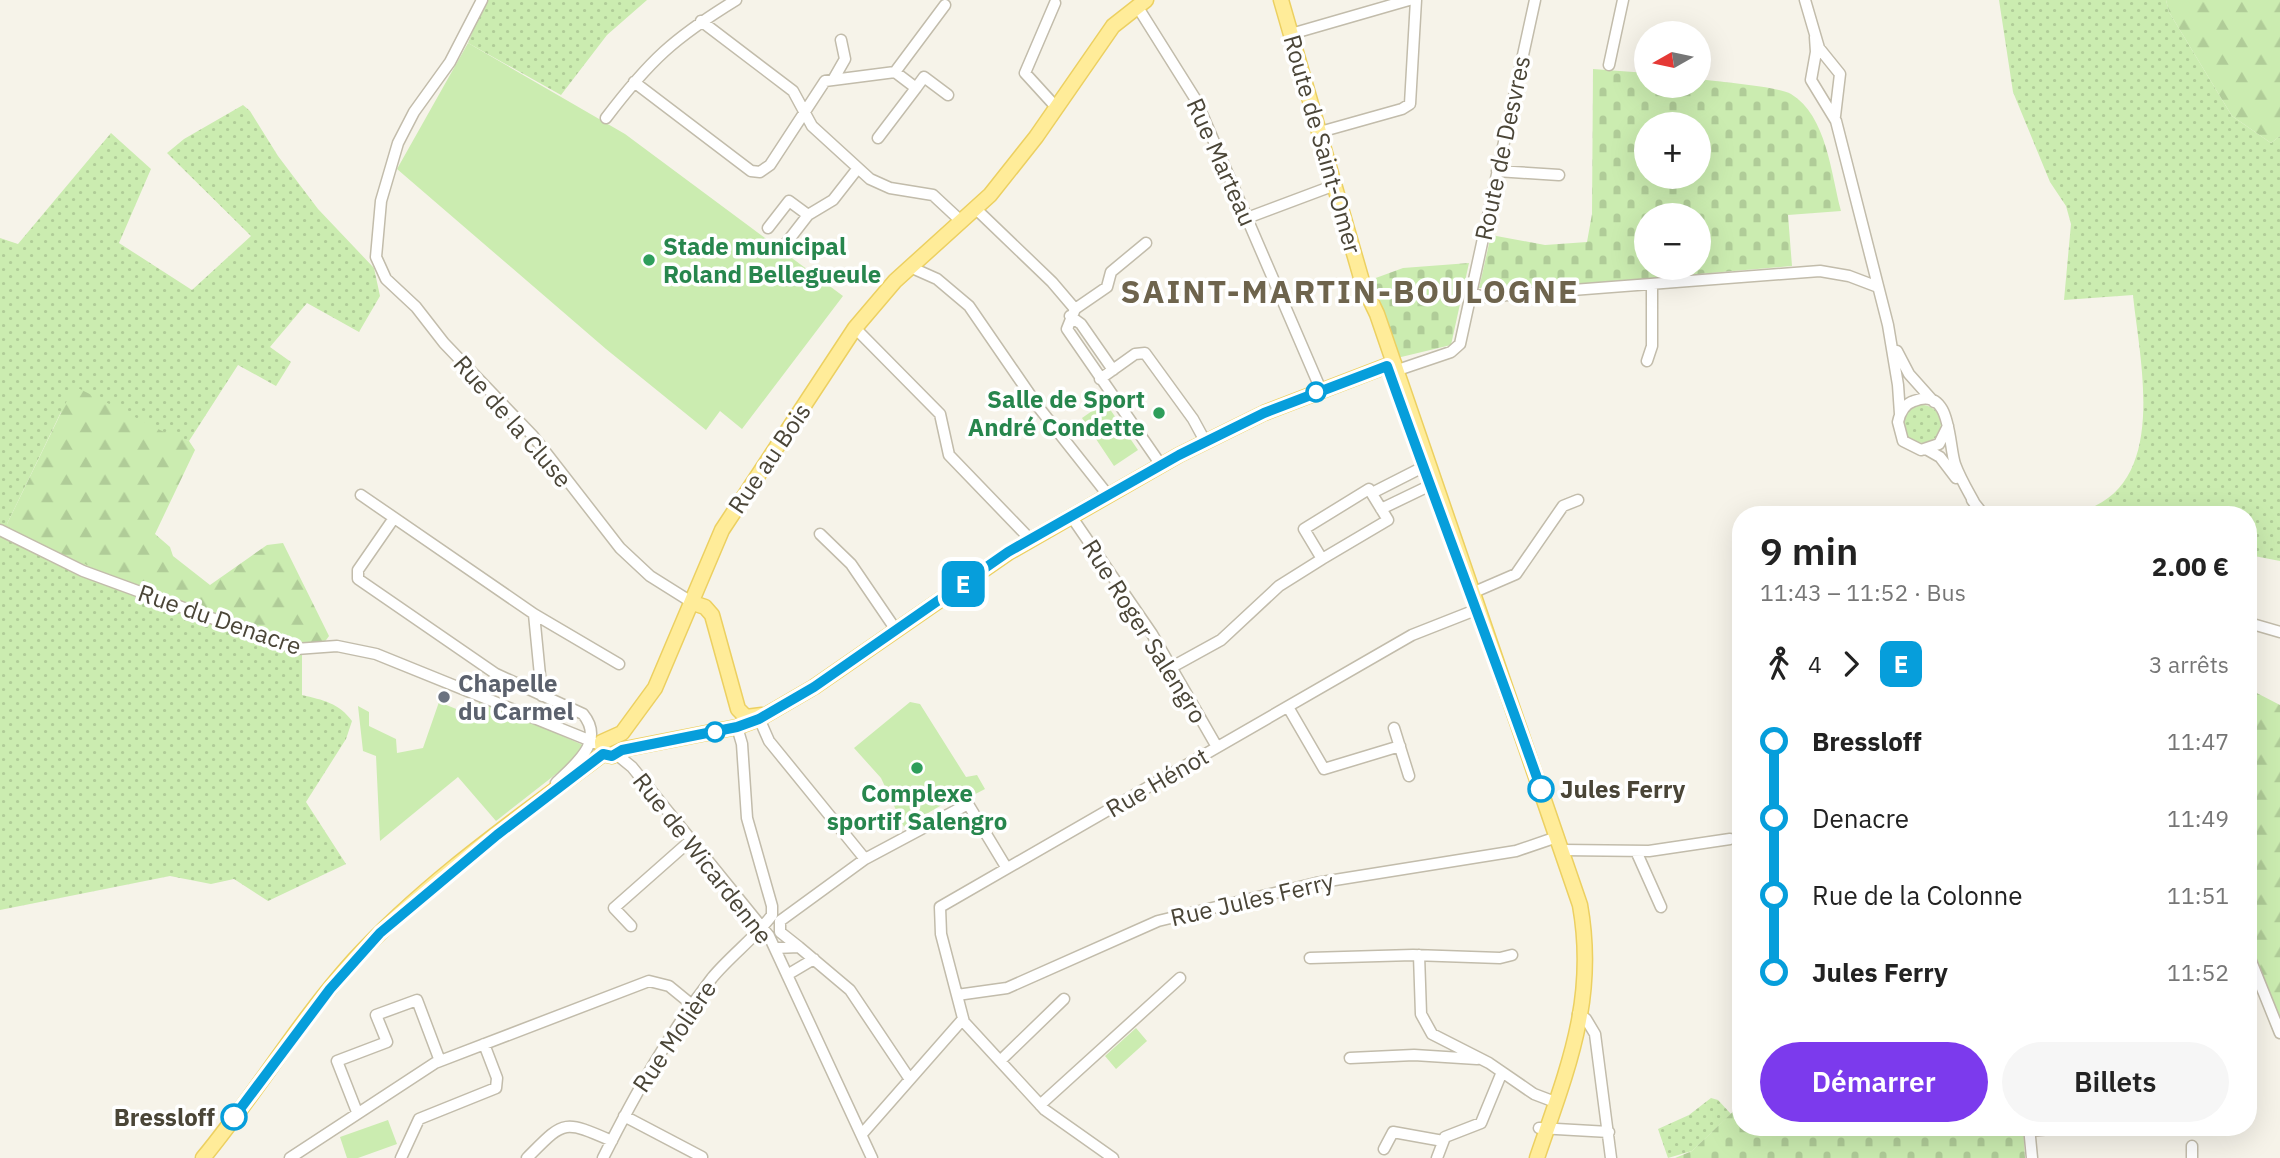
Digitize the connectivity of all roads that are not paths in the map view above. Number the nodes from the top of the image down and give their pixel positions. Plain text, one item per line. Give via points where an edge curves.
1 (482, 0) edge
2 (736, 0) edge
3 (1281, 0) edge
4 (1409, 0) edge
5 (1416, 0) edge
6 (1535, 0) edge
7 (1623, 0) edge
8 (1805, 0) edge
9 (1055, 2) dead end
10 (1141, 3) edge
11 (945, 5) dead end
12 (701, 22) junction
13 (1291, 34) junction
14 (1815, 37) junction
15 (841, 40) dead end
16 (1830, 64) junction
17 (1609, 65) dead end
18 (1813, 71) junction
19 (895, 72) junction
20 (833, 80) junction
21 (634, 82) junction
22 (916, 88) junction
23 (1838, 88) junction
24 (1818, 92) junction
25 (948, 95) dead end
26 (1056, 107) junction
27 (804, 112) junction
28 (606, 118) dead end
29 (1836, 121) junction
30 (1320, 132) junction
31 (878, 138) dead end
32 (858, 168) junction
33 (1497, 171) junction
34 (1559, 175) dead end
35 (1335, 185) junction
36 (976, 209) junction
37 (808, 215) junction
38 (1247, 218) junction
39 (962, 222) junction
40 (768, 228) dead end
41 (1146, 243) dead end
42 (785, 246) dead end
43 (910, 267) junction
44 (1652, 285) junction
45 (1878, 287) junction
46 (1471, 292) junction
47 (1072, 313) junction
48 (1888, 325) junction
49 (855, 328) junction
50 (1647, 360) dead end
51 (1392, 368) junction
52 (1113, 370) junction
53 (1100, 379) junction
54 (1321, 390) junction
55 (1934, 402) junction
56 (1900, 414) junction
57 (1948, 426) junction
58 (1205, 441) junction
59 (1926, 449) junction
60 (1161, 465) junction
61 (1425, 466) junction
62 (1432, 485) junction
63 (1372, 494) junction
64 (361, 495) dead end
65 (1108, 495) junction
66 (1578, 500) dead end
67 (1975, 504) joint
68 (1381, 509) junction
69 (1071, 516) junction
70 (394, 518) junction
71 (0, 530) edge
72 (820, 534) dead end
73 (1030, 539) junction
74 (1322, 559) junction
75 (1472, 593) junction
76 (693, 603) junction
77 (1478, 609) junction
78 (534, 614) junction
79 (2257, 625) edge
80 (896, 630) junction
81 (2280, 632) edge
82 (619, 664) dead end
83 (1172, 667) junction
84 (542, 696) junction
85 (1288, 707) junction
86 (738, 709) junction
87 (760, 717) junction
88 (1394, 728) dead end
89 (735, 732) junction
90 (769, 741) junction
91 (1400, 746) junction
92 (606, 747) junction
93 (650, 747) junction
94 (1217, 747) junction
95 (638, 774) junction
96 (1409, 776) dead end
97 (1730, 839) dead end
98 (691, 840) junction
99 (1560, 843) junction
100 (1636, 851) junction
101 (865, 859) junction
102 (1006, 867) junction
103 (1661, 907) dead end
104 (631, 926) dead end
105 (762, 926) junction
106 (799, 947) junction
107 (775, 948) junction
108 (1419, 955) junction
109 (1512, 955) dead end
110 (1310, 958) dead end
111 (814, 959) junction
112 (787, 975) junction
113 (2257, 976) edge
114 (1180, 978) dead end
115 (957, 995) junction
116 (1064, 999) dead end
117 (691, 1004) junction
118 (963, 1018) junction
119 (1583, 1018) junction
120 (2280, 1033) edge
121 (484, 1044) junction
122 (1350, 1058) dead end
123 (1483, 1059) junction
124 (440, 1060) junction
125 (1000, 1061) junction
126 (1503, 1072) junction
127 (909, 1079) junction
128 (1552, 1101) junction
129 (1040, 1105) junction
130 (357, 1112) junction
131 (624, 1116) junction
132 (1543, 1128) junction
133 (1609, 1132) junction
134 (862, 1133) junction
135 (2030, 1136) edge
136 (612, 1141) junction
137 (1443, 1141) junction
138 (2192, 1146) dead end
139 (1384, 1149) dead end
140 (868, 1156) edge
141 (206, 1157) edge
142 (702, 1157) edge
143 (290, 1158) edge
144 (401, 1158) edge
145 (527, 1158) edge
146 (603, 1158) edge
147 (1113, 1158) edge
148 (1437, 1158) edge
149 (1530, 1158) edge
150 (1537, 1158) edge
151 (1611, 1158) edge
152 (2032, 1158) edge
153 (2192, 1158) edge

1 - 76 street, Rue de la Cluse via 450,62 398,143 379,209 376,257 386,279 533,436 620,548 644,572
2 - 12 street
3 - 13 main road, Route de Saint-Omer
4 - 13 street
5 - 30 street via 1410,104
6 - 33 street, Route de Desvres
7 - 17 street
8 - 14 street
9 - 26 street via 1025,74
10 - 26 main road, Rue au Bois via 1113,26
10 - 38 street, Rue Marteau via 1193,93
11 - 19 street
12 - 21 street via 659,54
12 - 27 street via 793,91
13 - 30 main road, Route de Saint-Omer
14 - 16 street
14 - 18 street
15 - 20 street via 845,59
16 - 18 street
16 - 23 street via 1839,72
18 - 24 street via 1811,80
19 - 20 street
19 - 22 street
20 - 27 street via 825,81
21 - 27 street via 754,172 767,168
21 - 28 street
22 - 25 street via 924,76
22 - 31 street
23 - 24 street
23 - 29 street
24 - 29 street
26 - 36 main road, Rue au Bois via 1023,156
27 - 32 street via 815,130
29 - 45 street
30 - 35 main road, Route de Saint-Omer
32 - 37 street via 833,200
32 - 39 street via 884,186 933,195
33 - 34 street
33 - 46 street, Route de Desvres
35 - 38 street
35 - 51 main road, Route de Saint-Omer via 1369,314
36 - 39 main road, Rue au Bois
36 - 47 street via 1052,282
37 - 40 street via 789,201
37 - 42 street
38 - 54 street, Rue Marteau
39 - 43 main road, Rue au Bois
41 - 47 street via 1111,272 1107,287
43 - 49 main road, Rue au Bois
43 - 65 street via 942,283 969,306 1035,402
44 - 45 street via 1821,271
44 - 46 street via 1482,298
44 - 50 street via 1652,346
45 - 48 street
46 - 51 street, Route de Desvres via 1458,347
47 - 52 street
47 - 53 street via 1069,336
48 - 55 street via 1904,366
48 - 56 street
49 - 73 street via 940,414 949,455
49 - 76 main road, Rue au Bois via 722,530
51 - 54 main road
51 - 61 main road, Route de Saint-Omer
52 - 53 street
52 - 58 street via 1138,353 1148,355
53 - 60 street
54 - 58 main road
55 - 56 street via 1916,400
55 - 57 street via 1945,413
56 - 59 street via 1902,439 1913,448
57 - 59 street via 1940,442
57 - 67 street via 1956,467
58 - 60 main road
59 - 67 street via 1940,457
60 - 65 main road
61 - 62 main road, Route de Saint-Omer
61 - 63 street
62 - 68 street
62 - 75 main road, Route de Saint-Omer
63 - 68 street
63 - 74 street via 1369,489 1304,529
64 - 70 street
65 - 69 main road
66 - 75 street via 1563,506 1516,574
68 - 74 street via 1388,520
69 - 73 main road
69 - 83 street, Rue Roger Salengro
70 - 78 street
70 - 84 street via 358,570 360,582 496,674
71 - 92 street, Rue du Denacre via 71,566 170,605 300,650 337,646 376,653
72 - 80 street via 851,564
73 - 80 main road
74 - 83 street via 1279,586 1221,640
75 - 77 main road, Route de Saint-Omer
76 - 86 main road via 712,615
76 - 92 main road, Rue au Bois via 655,688 624,731
77 - 85 street, Rue Hénot via 1418,632
77 - 99 main road, Route de Saint-Omer
78 - 82 street
78 - 84 street
79 - 81 street
80 - 87 main road via 814,687
83 - 94 street, Rue Roger Salengro
84 - 92 street via 583,714
85 - 91 street via 1324,769
85 - 94 street, Rue Hénot
86 - 87 main road via 746,717
86 - 89 street
87 - 89 main road
87 - 90 street
88 - 91 street
89 - 90 street via 752,728
89 - 93 main road
89 - 105 street via 747,818 773,909
90 - 101 street
91 - 96 street
92 - 93 main road
92 - 95 street, Rue de Wicardenne
92 - 141 main road, Rue au Bois via 412,904 366,948 330,989
93 - 95 street via 635,756
94 - 102 street, Rue Hénot
95 - 98 street, Rue de Wicardenne
97 - 100 street
98 - 104 street via 614,908
98 - 105 street, Rue de Wicardenne
99 - 100 street
99 - 115 street, Rue Jules Ferry via 1316,883 1153,922 1007,988
99 - 119 main road, Route de Saint-Omer via 1580,905 1585,941
100 - 103 street
101 - 102 street via 968,804
101 - 106 street via 780,921 780,932
102 - 115 street, Rue Hénot via 940,907 940,929
105 - 107 street, Rue de Wicardenne
105 - 117 street, Rue Molière
106 - 107 street
106 - 111 street
107 - 112 street, Rue de Wicardenne
108 - 109 street
108 - 110 street
108 - 123 street via 1420,1010 1426,1026 1440,1040
111 - 112 street
111 - 127 street via 850,990
112 - 134 street, Rue de Wicardenne
113 - 120 street
114 - 129 street
115 - 118 street, Rue Hénot
116 - 125 street
117 - 121 street via 664,983 644,982
117 - 131 street, Rue Molière
118 - 125 street
118 - 127 street
119 - 128 main road, Route de Saint-Omer
119 - 133 street via 1595,1034
121 - 124 street
121 - 144 street via 497,1078 495,1088 422,1117
122 - 123 street
123 - 126 street
124 - 130 street
124 - 130 street via 417,1000 376,1015 387,1042 337,1061
125 - 129 street
126 - 128 street
126 - 137 street via 1481,1123
127 - 134 street
128 - 132 main road, Route de Saint-Omer
129 - 147 street
130 - 143 street
131 - 136 street, Rue Molière
131 - 142 street
132 - 133 street
132 - 149 main road, Route de Saint-Omer
132 - 150 main road
133 - 151 street
134 - 140 street, Rue de Wicardenne
135 - 152 street
136 - 145 street via 566,1125
136 - 146 street, Rue Molière
137 - 139 street via 1393,1132
137 - 148 street
138 - 153 street

